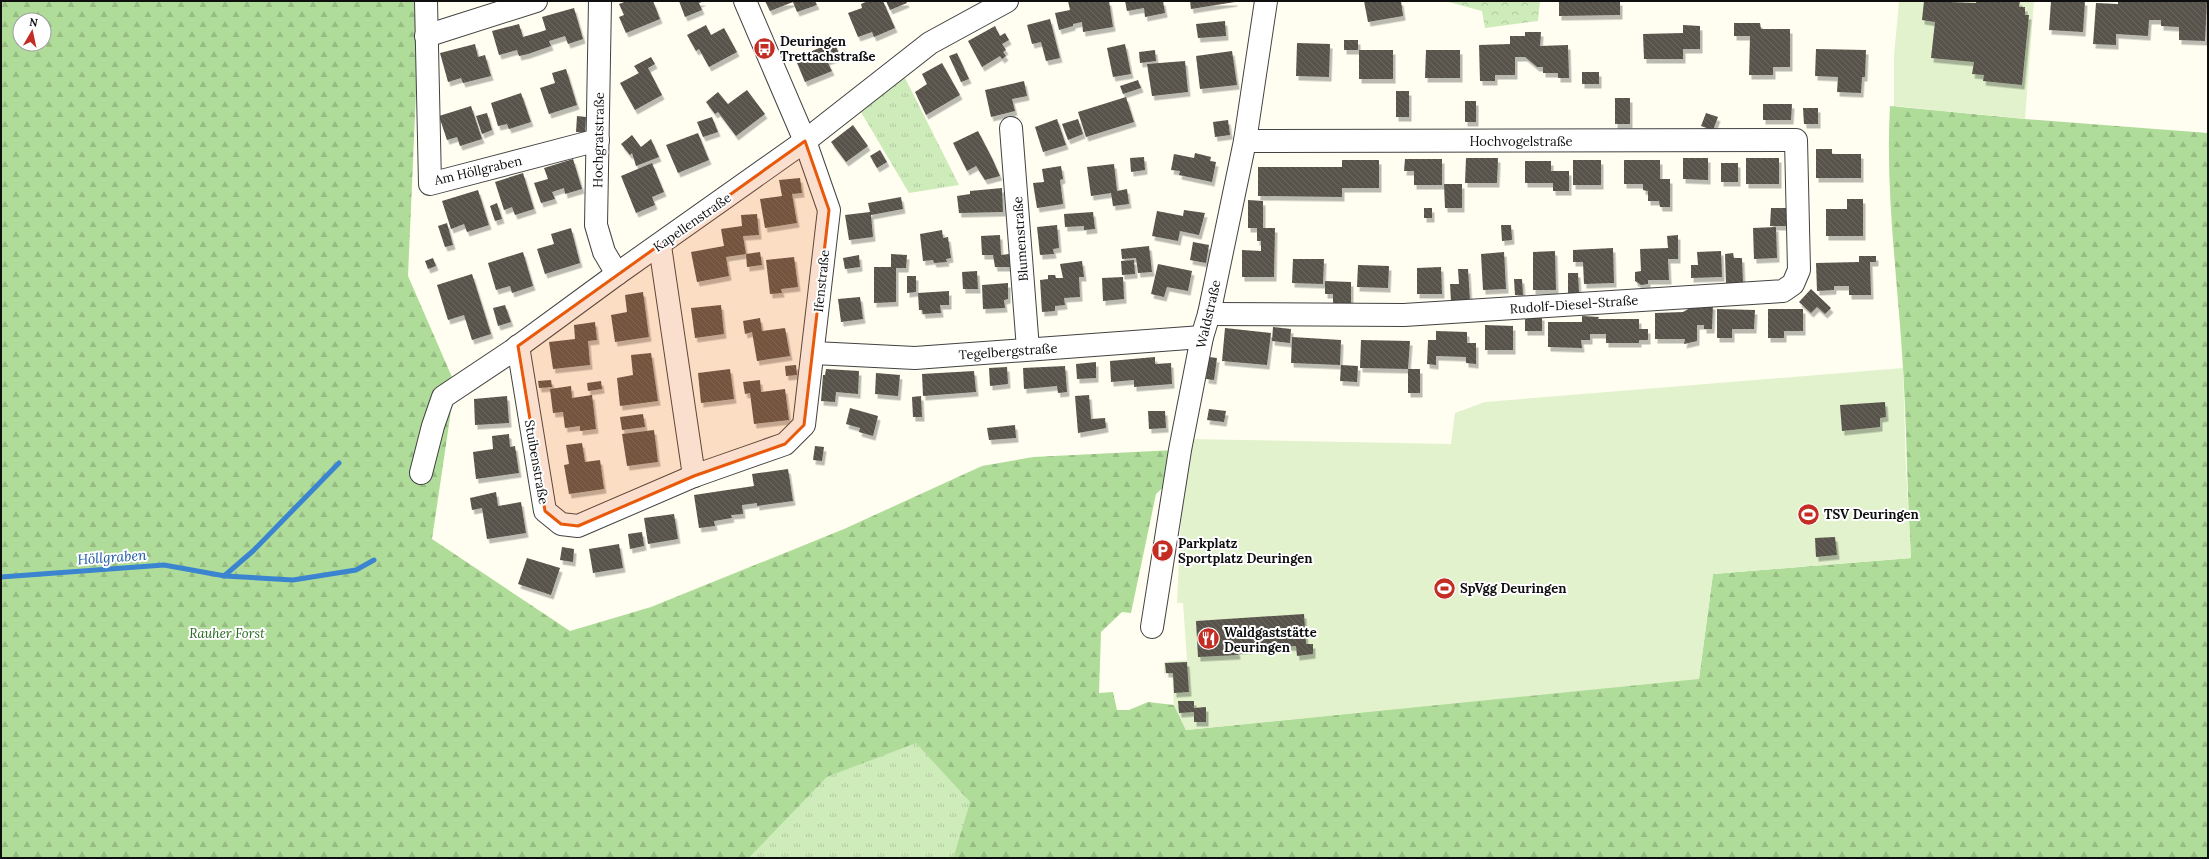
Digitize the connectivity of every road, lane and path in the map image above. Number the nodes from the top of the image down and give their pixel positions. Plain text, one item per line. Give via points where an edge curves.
1 (426, 1) edge
2 (536, 1) edge
3 (600, 1) edge
4 (745, 1) edge
5 (1007, 1) edge
6 (1266, 1) edge
7 (426, 36) junction
8 (1011, 128) dead end
9 (598, 140) junction
10 (1796, 140) joint
11 (805, 141) junction
12 (1245, 141) junction
13 (660, 246) junction
14 (617, 274) junction
15 (1209, 314) junction
16 (1202, 337) junction
17 (518, 346) junction
18 (1028, 349) junction
19 (814, 353) junction
20 (804, 425) joint
21 (421, 474) dead end
22 (694, 476) junction
23 (1152, 627) dead end

1 - 7 street, Am Höllgraben
2 - 7 street
3 - 9 street, Hochgratstraße
4 - 11 street, Ifenstraße
5 - 11 street, Kapellenstraße via 930,43
6 - 12 street, Waldstraße
7 - 9 street, Am Höllgraben via 430,184
8 - 18 street, Blumenstraße
9 - 14 street, Hochgratstraße via 596,225 604,252
10 - 12 street, Hochvogelstraße
10 - 15 street, Rudolf-Diesel-Straße via 1799,270 1792,284 1783,290 1404,315
11 - 13 street, Kapellenstraße
11 - 19 street, Ifenstraße via 829,210
12 - 15 street, Waldstraße
13 - 14 street, Kapellenstraße
13 - 22 street
14 - 17 street, Kapellenstraße
15 - 16 street, Waldstraße
16 - 18 street, Tegelbergstraße
16 - 23 street, Waldstraße via 1180,450
17 - 21 street, Kapellenstraße via 443,397
17 - 22 street, Stuibenstraße via 546,511 561,524 578,526
18 - 19 street, Tegelbergstraße via 915,358
19 - 20 street, Ifenstraße
20 - 22 street, Stuibenstraße via 785,444

